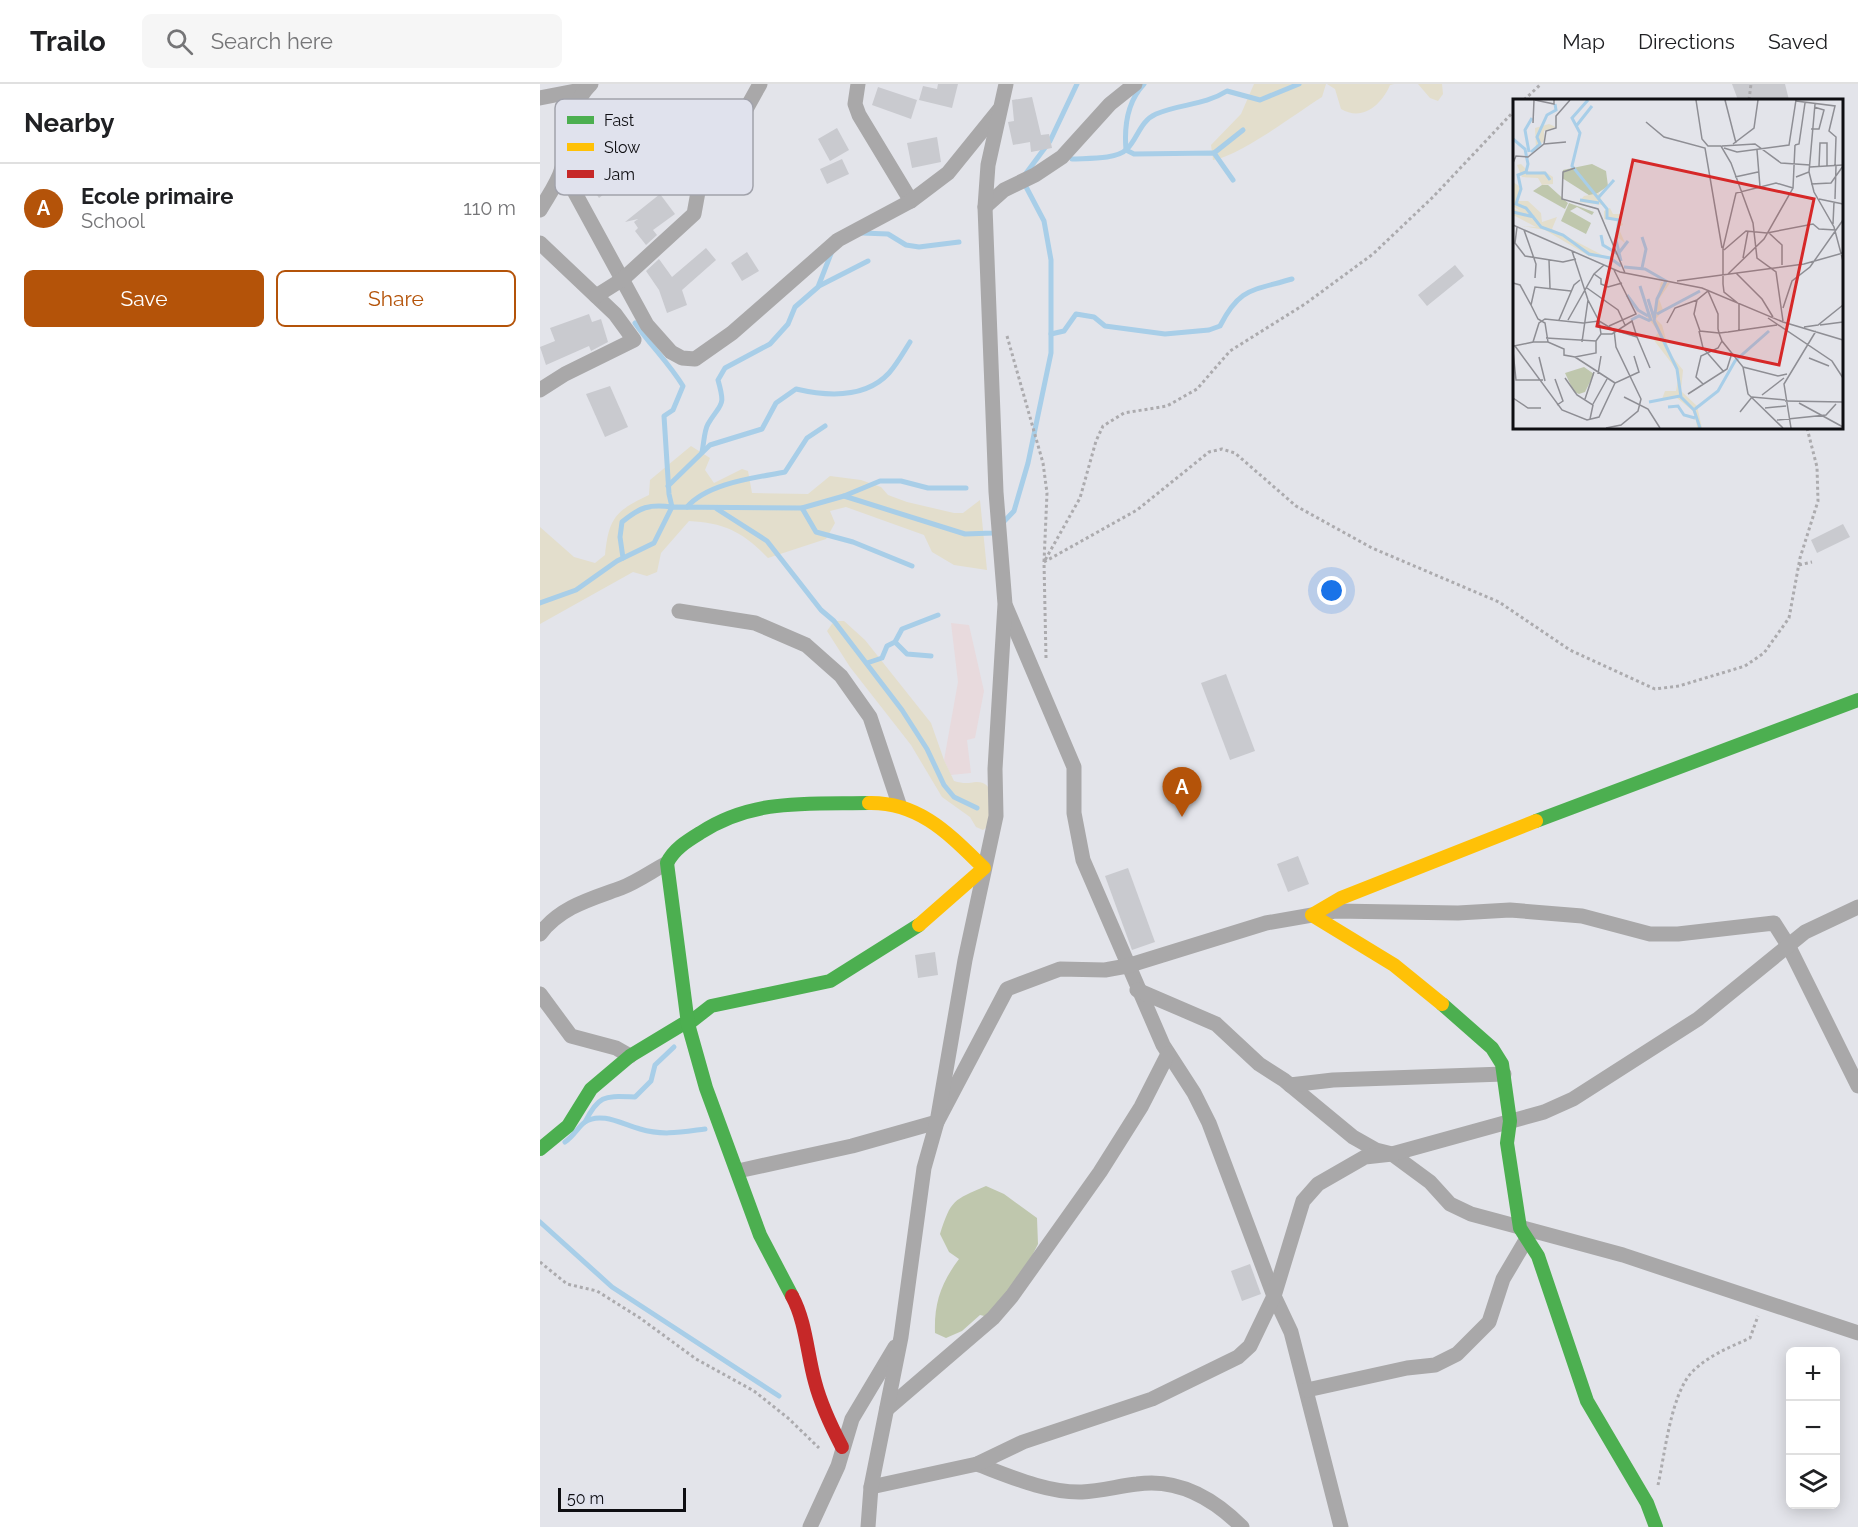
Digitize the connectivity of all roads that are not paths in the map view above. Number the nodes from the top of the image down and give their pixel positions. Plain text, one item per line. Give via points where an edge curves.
1 (760, 84) edge
2 (858, 84) edge
3 (1006, 84) edge
4 (1135, 84) edge
5 (587, 86) edge
6 (540, 98) edge
7 (752, 99) edge
8 (1001, 107) junction
9 (555, 187) edge
10 (577, 195) edge
11 (697, 195) edge
12 (911, 201) junction
13 (985, 207) junction
14 (540, 210) edge
15 (540, 243) edge
16 (623, 279) junction
17 (596, 296) junction
18 (540, 390) edge
19 (1005, 604) junction
20 (679, 611) dead end
21 (1858, 700) edge
22 (899, 804) junction
23 (667, 863) junction
24 (984, 868) junction
25 (1858, 907) edge
26 (1312, 915) junction
27 (540, 934) edge
28 (1788, 945) junction
29 (1127, 966) junction
30 (1137, 990) junction
31 (540, 994) edge
32 (688, 1024) junction
33 (1168, 1054) junction
34 (630, 1056) junction
35 (1504, 1074) junction
36 (1290, 1085) junction
37 (1858, 1086) edge
38 (1510, 1121) junction
39 (937, 1122) junction
40 (540, 1149) edge
41 (1392, 1154) junction
42 (738, 1171) junction
43 (1523, 1234) junction
44 (1274, 1296) junction
45 (1858, 1333) edge
46 (901, 1337) junction
47 (1307, 1390) junction
48 (887, 1409) junction
49 (842, 1447) junction
50 (977, 1464) junction
51 (871, 1487) junction
52 (1654, 1521) edge
53 (810, 1527) edge
54 (868, 1527) edge
55 (1242, 1527) edge
56 (1341, 1527) edge

1 - 7 street
2 - 12 street via 855,104 859,115
3 - 8 street
4 - 13 street via 1110,104 1062,157 1004,190
5 - 6 street
8 - 12 street via 948,172
8 - 13 street via 988,165
9 - 14 street
10 - 16 street
11 - 16 street via 694,214
12 - 16 street via 838,240 732,333 695,359 682,358 659,341
13 - 19 street
15 - 17 street
16 - 17 street
17 - 18 street via 634,340
19 - 24 street via 996,816
19 - 29 street via 1074,767 1074,813 1083,860
20 - 22 street via 755,623 806,645 841,676 870,717
21 - 26 street via 1437,858 1341,898
22 - 23 street via 787,802 755,806 712,823 672,852
22 - 24 street via 927,816
23 - 27 street via 623,888 592,896 571,907
23 - 32 street
24 - 32 street via 909,933 830,981 711,1006
24 - 39 street
25 - 28 street via 1805,932
26 - 28 street via 1335,911 1510,910 1582,916 1650,934 1774,923
26 - 29 street via 1266,923
26 - 35 street via 1394,965 1449,1008 1492,1048
28 - 37 street
28 - 38 street via 1698,1019 1573,1099
29 - 30 street
29 - 39 street via 1060,969 1007,989
30 - 33 street
30 - 36 street via 1216,1024 1259,1064
31 - 34 street via 571,1036 616,1048
32 - 34 street
32 - 42 street via 706,1088
33 - 44 street via 1209,1123
33 - 48 street via 1106,1163 1012,1296 993,1318
34 - 40 street via 591,1089 568,1126
35 - 36 street
35 - 38 street
36 - 41 street via 1361,1143
38 - 41 street
38 - 43 street via 1507,1143
39 - 42 street
39 - 46 street via 924,1168
41 - 43 street via 1430,1182 1450,1204
41 - 44 street via 1365,1157 1339,1170 1318,1184 1303,1202
42 - 49 street via 760,1235 795,1302 815,1382
43 - 45 street via 1623,1255
43 - 47 street via 1489,1322 1457,1354 1435,1365
43 - 52 street via 1538,1256 1587,1401
44 - 47 street via 1291,1332
44 - 50 street via 1251,1346 1238,1357 1152,1399 1023,1442
46 - 48 street
46 - 49 street via 852,1419
47 - 56 street
48 - 51 street
49 - 53 street via 838,1466
50 - 51 street
50 - 55 street via 1014,1478 1081,1492 1158,1482 1177,1485 1200,1494
51 - 54 street

